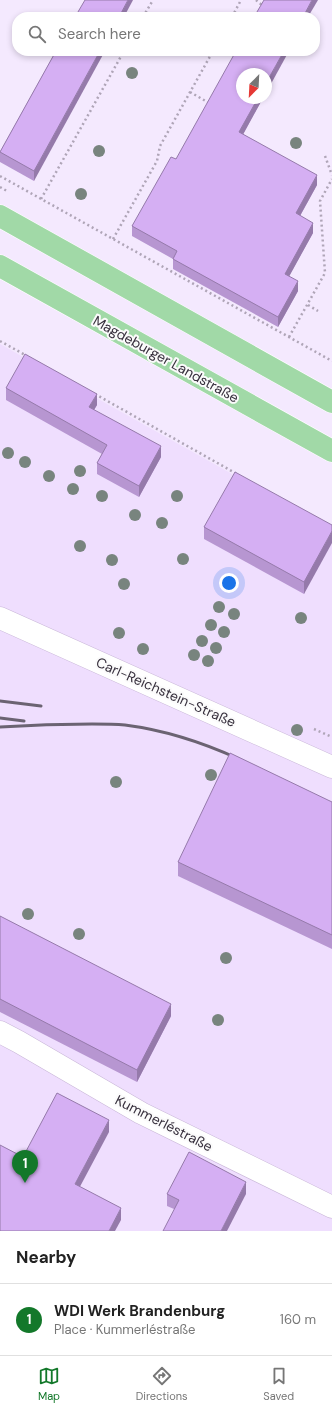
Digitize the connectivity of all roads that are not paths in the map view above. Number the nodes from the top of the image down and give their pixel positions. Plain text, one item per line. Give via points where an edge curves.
1 (0, 216) edge
2 (0, 266) edge
3 (332, 402) edge
4 (332, 451) edge
5 (0, 618) edge
6 (332, 766) edge
7 (0, 1032) edge
8 (332, 1206) edge

1 - 3 main road
2 - 4 main road, Magdeburger Landstraße
5 - 6 street, Carl-Reichstein-Straße
7 - 8 street, Kummerléstraße via 141,1114

